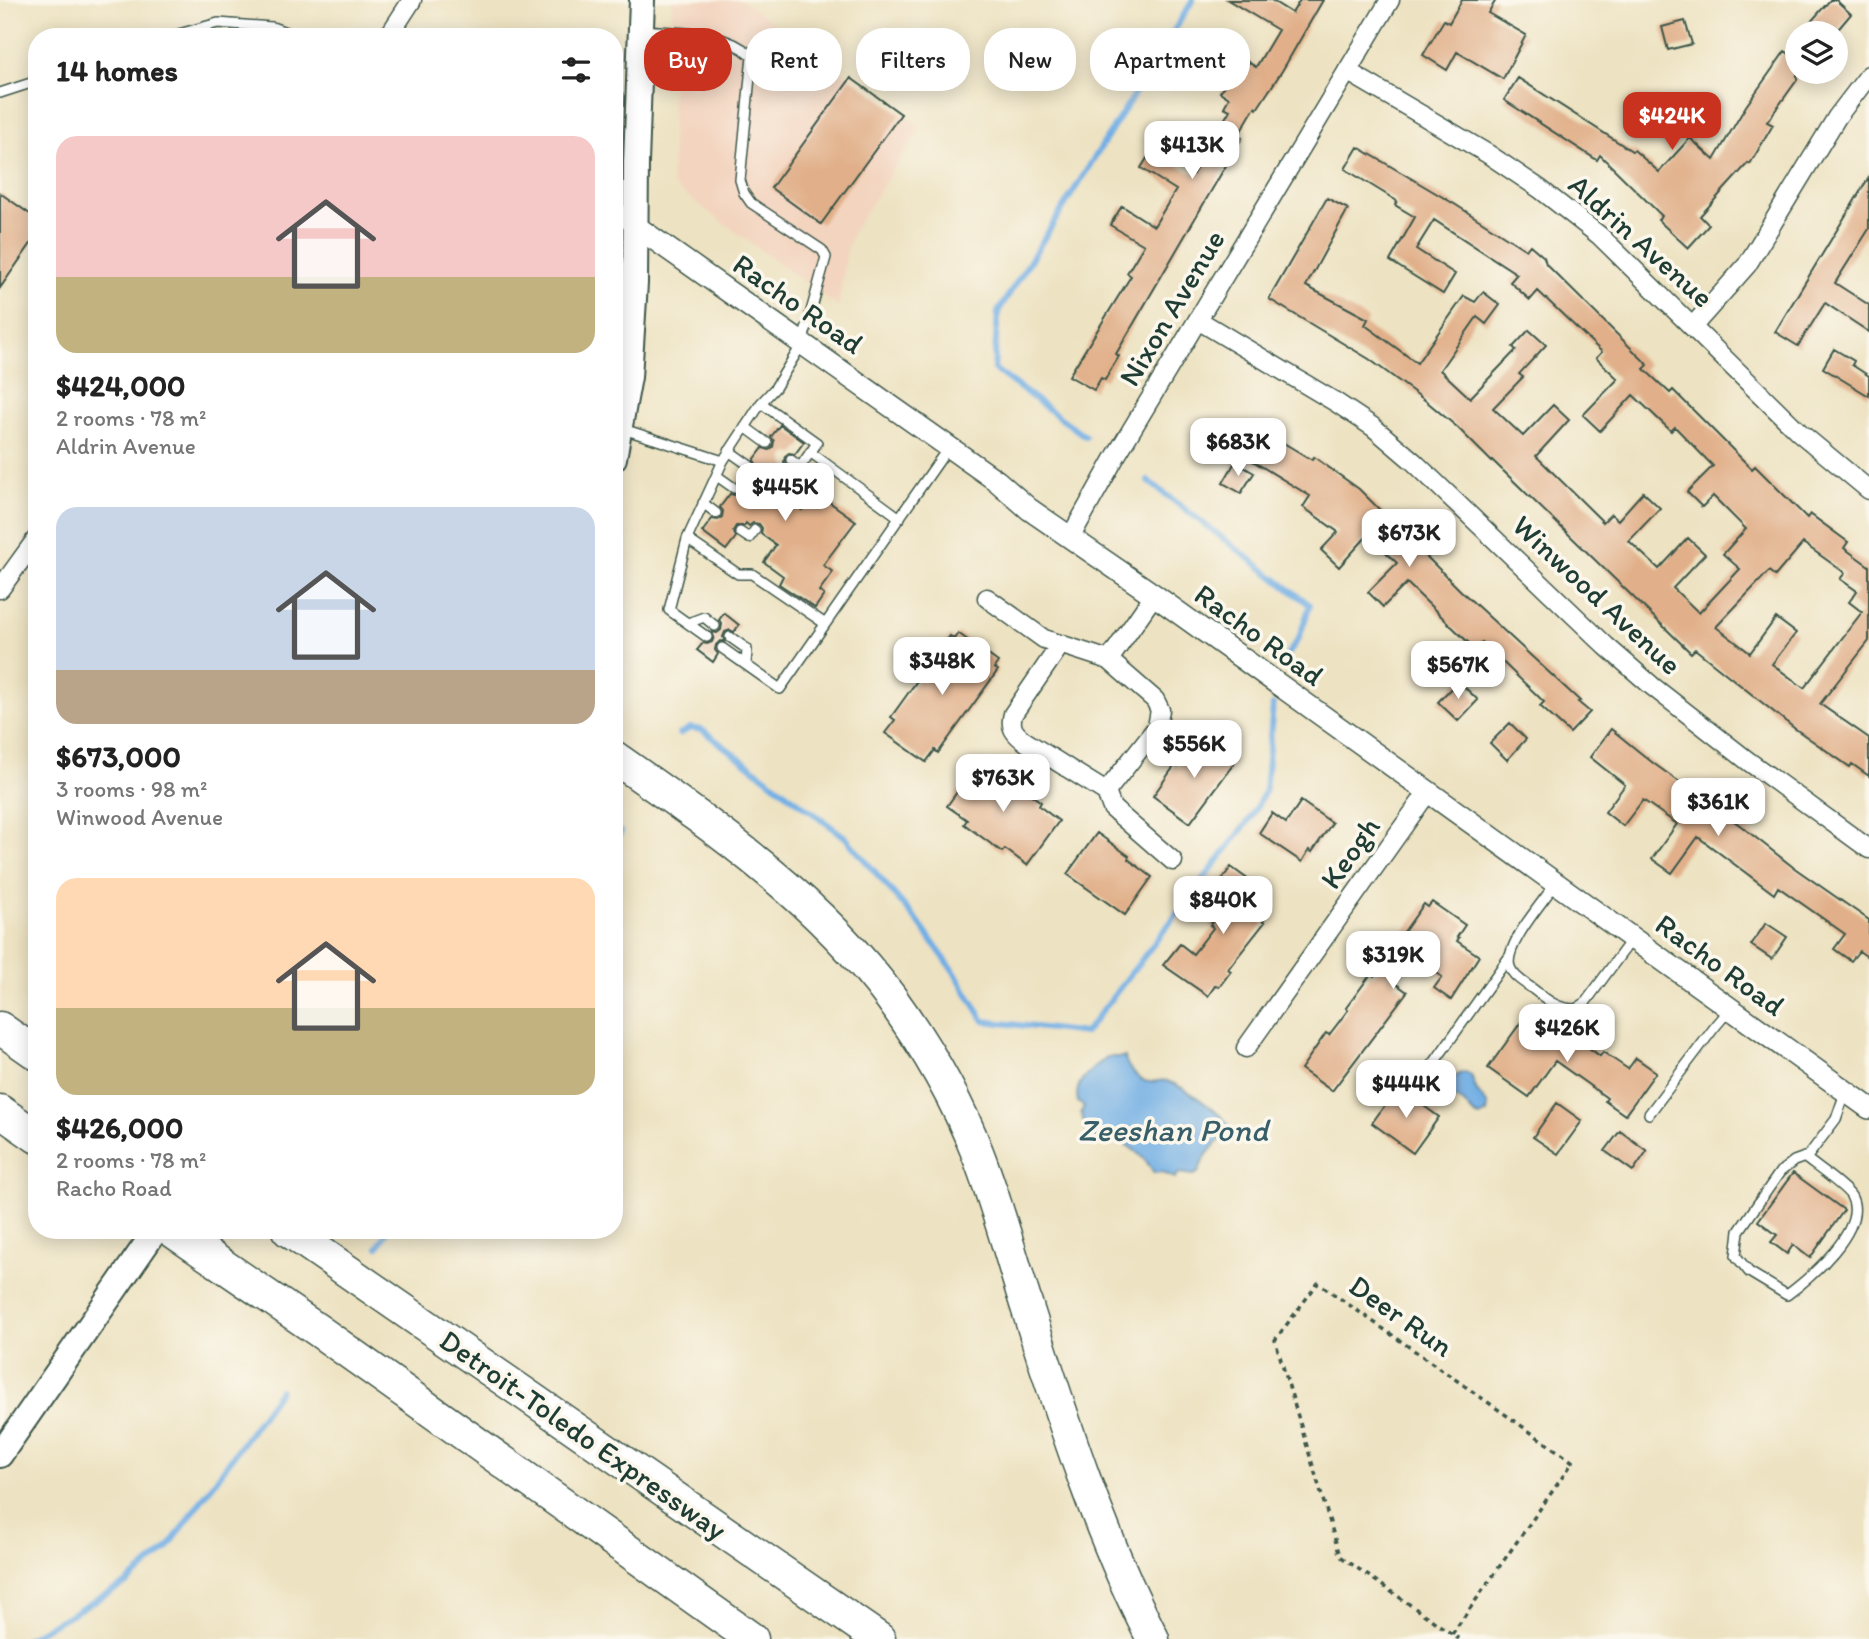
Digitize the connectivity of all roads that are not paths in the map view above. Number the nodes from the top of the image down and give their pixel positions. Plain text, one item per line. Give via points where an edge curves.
1 (412, 0) edge
2 (642, 0) edge
3 (1390, 0) edge
4 (200, 28) edge
5 (275, 28) edge
6 (394, 28) edge
7 (641, 30) junction
8 (1347, 71) junction
9 (1869, 75) edge
10 (28, 84) edge
11 (0, 93) edge
12 (623, 217) edge
13 (637, 227) junction
14 (1198, 320) junction
15 (1693, 326) junction
16 (802, 344) junction
17 (761, 403) junction
18 (623, 416) edge
19 (745, 427) junction
20 (623, 430) edge
21 (767, 443) dead end
22 (948, 448) junction
23 (730, 451) junction
24 (810, 452) junction
25 (791, 460) dead end
26 (723, 461) junction
27 (750, 466) dead end
28 (800, 467) junction
29 (717, 476) junction
30 (775, 483) dead end
31 (734, 488) dead end
32 (1869, 490) edge
33 (704, 503) junction
34 (716, 513) dead end
35 (900, 518) junction
36 (755, 530) dead end
37 (740, 531) dead end
38 (1070, 538) junction
39 (687, 539) junction
40 (28, 550) edge
41 (0, 589) edge
42 (1154, 595) junction
43 (987, 598) dead end
44 (688, 623) junction
45 (824, 623) junction
46 (715, 626) dead end
47 (707, 637) dead end
48 (730, 637) dead end
49 (1061, 644) junction
50 (722, 648) dead end
51 (1108, 660) junction
52 (746, 665) junction
53 (623, 764) edge
54 (1105, 792) junction
55 (1427, 793) junction
56 (1869, 849) edge
57 (1173, 861) dead end
58 (1555, 884) junction
59 (1632, 939) junction
60 (1508, 957) junction
61 (1730, 1009) junction
62 (0, 1028) edge
63 (28, 1048) edge
64 (1246, 1048) dead end
65 (1414, 1091) dead end
66 (1845, 1091) junction
67 (1869, 1108) edge
68 (0, 1111) edge
69 (1649, 1114) dead end
70 (28, 1131) edge
71 (0, 1136) edge
72 (28, 1148) edge
73 (1804, 1157) junction
74 (150, 1239) edge
75 (184, 1239) edge
76 (301, 1239) edge
77 (0, 1455) edge
78 (752, 1639) edge
79 (879, 1639) edge
80 (1153, 1639) edge

1 - 6 street
2 - 7 main road
3 - 8 street, Nixon Avenue
4 - 5 lane via 218,23
7 - 13 main road
7 - 16 lane via 718,37 752,56 740,180 744,193 751,203 826,257
8 - 14 street, Nixon Avenue
8 - 15 street, Aldrin Avenue via 1541,189 1600,236
9 - 15 street via 1837,117 1748,265
10 - 11 lane
12 - 13 street, Racho Road
13 - 16 street, Racho Road
13 - 18 main road
14 - 38 street, Nixon Avenue
14 - 56 street, Winwood Avenue via 1373,427 1652,686
15 - 32 street, Aldrin Avenue via 1799,432
16 - 17 lane
16 - 22 street, Racho Road
17 - 19 lane
17 - 24 lane via 817,443
19 - 21 lane
19 - 23 lane
20 - 26 lane
22 - 35 lane
22 - 38 street, Racho Road
23 - 26 lane
23 - 27 lane
24 - 28 lane
24 - 35 lane
25 - 28 lane
26 - 29 lane
28 - 30 lane via 783,492
29 - 31 lane
29 - 33 lane
33 - 34 lane
33 - 39 lane
35 - 45 lane
36 - 37 lane via 749,538
38 - 42 street, Racho Road
39 - 44 lane via 668,610
39 - 45 lane via 738,574 752,574
40 - 41 street
42 - 51 street
42 - 55 street, Racho Road
43 - 49 street via 1044,639
44 - 46 lane via 704,617
44 - 47 lane
45 - 52 lane via 780,690
48 - 52 lane via 747,649
49 - 51 street
49 - 54 street via 1013,714 1012,728 1026,742
50 - 52 lane
51 - 54 street via 1156,700 1160,710 1157,727
53 - 80 highway via 771,872 812,908 866,967 914,1031 976,1150 1113,1554
54 - 57 street via 1112,808
55 - 58 street, Racho Road
55 - 64 street, Keogh
58 - 59 street, Racho Road
58 - 60 lane
59 - 60 lane via 1576,1009 1555,1006 1518,978
59 - 61 street, Racho Road
60 - 65 lane
61 - 66 street, Racho Road
61 - 69 lane
62 - 63 highway
66 - 67 street, Racho Road
66 - 73 lane via 1836,1119
68 - 70 highway
71 - 72 highway
73 - 73 lane via 1780,1171 1740,1231 1736,1256 1749,1272 1787,1294 1818,1269 1855,1218 1850,1194
74 - 77 main road
75 - 78 highway
76 - 79 highway, Detroit-Toledo Expressway

